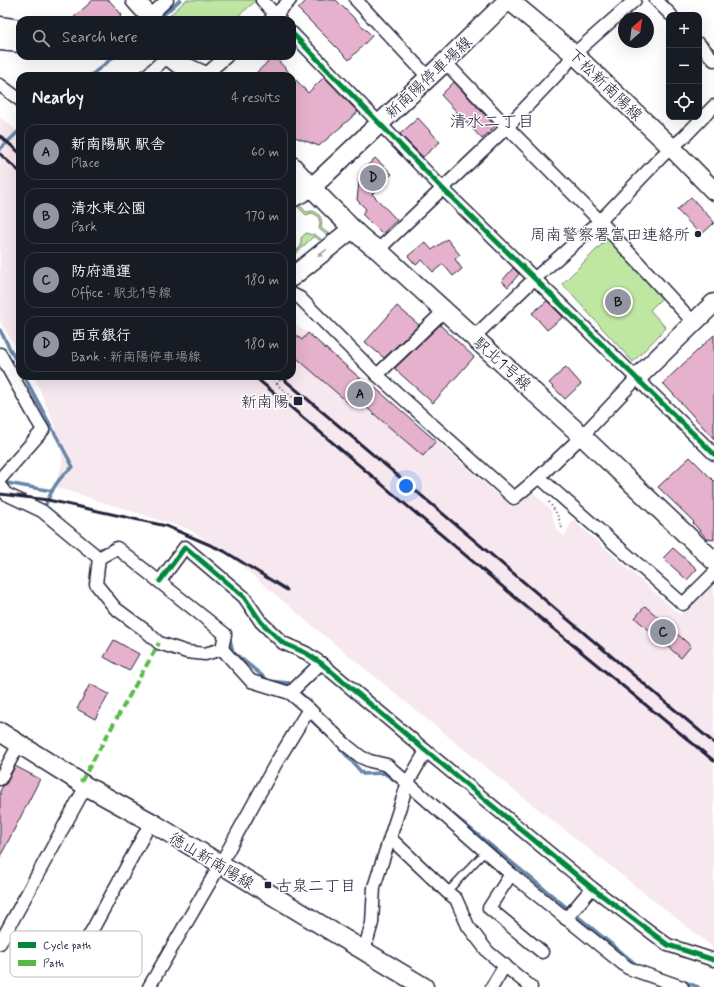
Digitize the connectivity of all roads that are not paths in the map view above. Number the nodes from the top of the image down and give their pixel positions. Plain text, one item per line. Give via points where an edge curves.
1 (135, 0) edge
2 (167, 0) edge
3 (262, 0) edge
4 (290, 0) edge
5 (509, 0) edge
6 (635, 0) edge
7 (656, 0) edge
8 (359, 1) edge
9 (668, 12) edge
10 (150, 16) edge
11 (154, 16) edge
12 (273, 16) edge
13 (277, 16) edge
14 (0, 23) edge
15 (16, 25) edge
16 (0, 34) edge
17 (16, 36) edge
18 (296, 37) edge
19 (0, 44) edge
20 (16, 46) edge
21 (702, 47) edge
22 (574, 54) junction
23 (164, 60) edge
24 (174, 60) edge
25 (223, 60) edge
26 (714, 60) edge
27 (446, 62) junction
28 (150, 72) edge
29 (197, 72) edge
30 (210, 72) edge
31 (428, 77) junction
32 (0, 85) edge
33 (16, 97) edge
34 (714, 106) edge
35 (379, 123) junction
36 (507, 126) junction
37 (672, 148) junction
38 (296, 171) edge
39 (311, 188) junction
40 (442, 188) junction
41 (714, 191) edge
42 (296, 196) edge
43 (600, 221) junction
44 (352, 229) junction
45 (378, 250) junction
46 (296, 274) edge
47 (534, 279) junction
48 (296, 296) edge
49 (714, 304) edge
50 (444, 311) junction
51 (694, 322) junction
52 (474, 337) junction
53 (0, 354) edge
54 (377, 375) junction
55 (638, 378) junction
56 (582, 436) junction
57 (714, 454) edge
58 (539, 477) junction
59 (0, 479) edge
60 (0, 486) edge
61 (99, 558) junction
62 (714, 560) edge
63 (714, 573) edge
64 (160, 581) junction
65 (222, 649) junction
66 (321, 663) junction
67 (290, 693) junction
68 (309, 709) junction
69 (0, 732) edge
70 (19, 744) junction
71 (426, 751) junction
72 (0, 779) edge
73 (408, 782) junction
74 (86, 786) junction
75 (151, 822) junction
76 (390, 838) junction
77 (486, 851) junction
78 (220, 865) junction
79 (511, 874) junction
80 (592, 888) junction
81 (447, 892) junction
82 (566, 919) junction
83 (92, 931) edge
84 (0, 943) edge
85 (364, 951) junction
86 (542, 952) dead end
87 (714, 960) edge
88 (505, 966) junction
89 (415, 984) edge
90 (149, 987) edge
91 (492, 987) edge
92 (531, 987) edge
93 (682, 987) edge

1 - 10 main road
2 - 11 street
3 - 12 street
4 - 13 street
5 - 22 main road, 下松新南陽線
5 - 27 main road, 新南陽停車場線
6 - 22 street
7 - 9 street
8 - 31 street
14 - 15 street
16 - 17 main road
18 - 35 street
19 - 20 street
21 - 26 street
22 - 36 street
22 - 37 main road, 下松新南陽線
23 - 28 street
24 - 29 main road
25 - 30 street
27 - 31 main road, 新南陽停車場線
27 - 36 street
31 - 35 main road, 新南陽停車場線
32 - 33 street
34 - 37 street
35 - 39 main road, 新南陽停車場線
35 - 40 street
36 - 40 street
36 - 43 street
37 - 41 main road, 下松新南陽線
37 - 43 street
38 - 39 main road, 駅北1号線
39 - 42 main road, 新南陽停車場線
39 - 44 main road, 駅北1号線
40 - 45 street
40 - 47 street
43 - 47 street
43 - 51 street
44 - 45 main road, 駅北1号線
44 -> 46 main road
45 - 50 main road, 駅北1号線
47 - 52 street
47 - 55 street
48 - 54 street
49 - 51 main road
50 - 52 main road, 駅北1号線
50 - 54 street
51 - 55 main road
52 - 56 main road, 駅北1号線
53 - 59 street via 44,430
54 - 58 street via 514,498
55 - 56 street
55 - 57 street
56 - 58 street
56 - 62 main road, 駅北1号線
58 - 63 street via 683,604
60 - 61 street via 6,494 42,511
61 - 64 street via 117,548
61 - 65 street via 96,584 115,608 159,643 187,652 205,654
64 - 65 street via 224,634
64 - 66 street via 185,547 244,597 261,622 283,643
65 - 67 street via 251,681
66 - 67 street
66 - 71 street
67 - 68 street
68 - 73 street via 360,757 387,765
68 - 78 street
69 - 70 main road, 徳山新南陽線
70 - 72 street
70 - 74 main road, 徳山新南陽線
71 - 73 street
71 - 80 street
73 - 76 street
73 - 77 street
74 - 75 main road, 徳山新南陽線
74 - 84 street
75 - 78 main road, 徳山新南陽線
75 - 83 street
76 - 81 street
76 - 85 street via 374,886 372,923
77 - 79 street
77 - 81 lane
78 - 85 main road, 徳山新南陽線
78 - 90 street
79 - 82 street
79 - 86 street via 489,908
80 - 82 street
80 - 87 street via 668,945
81 - 88 street via 456,899 468,926 488,952
82 - 93 street via 628,968
85 - 89 main road, 徳山新南陽線
88 - 91 street
88 - 92 street

